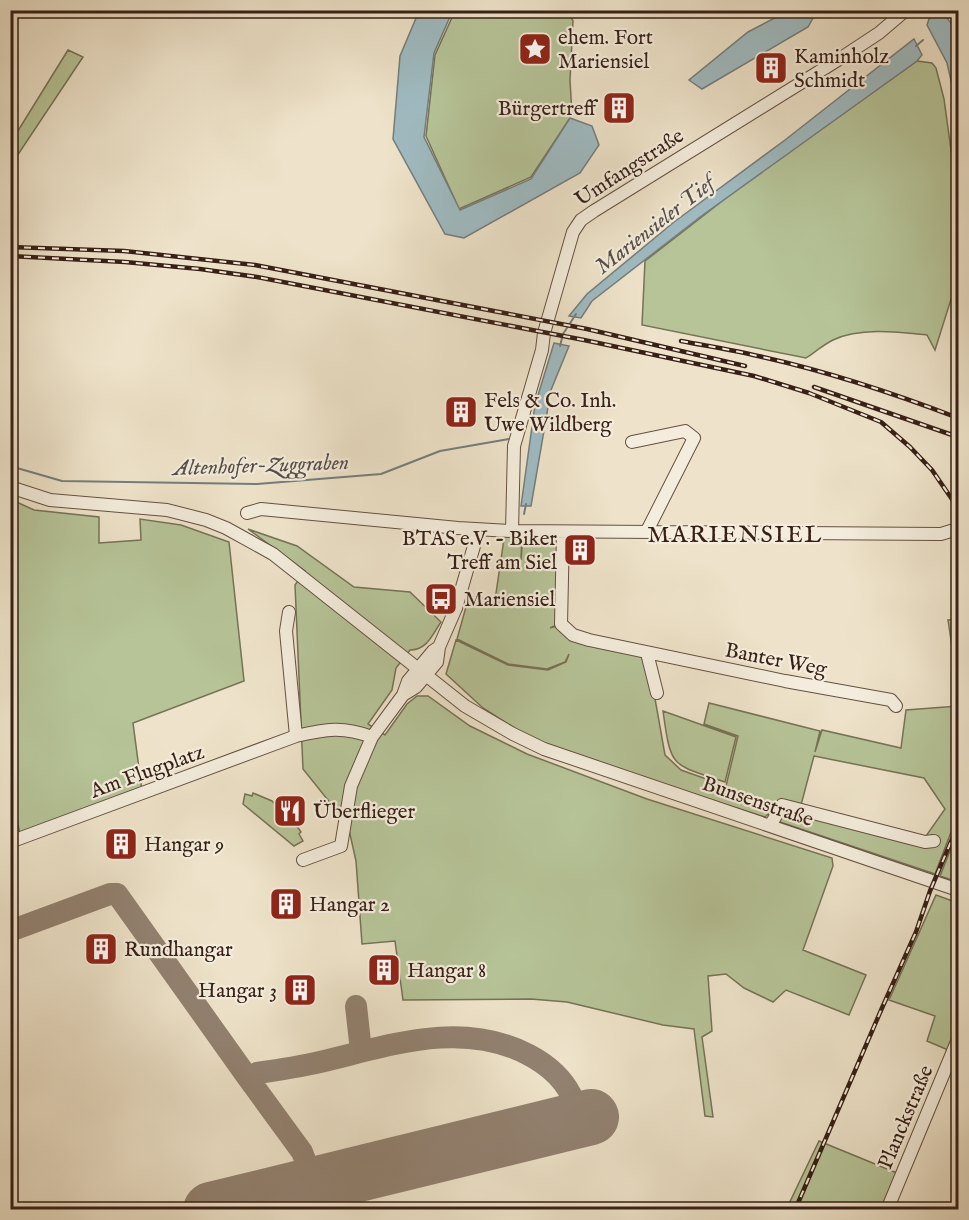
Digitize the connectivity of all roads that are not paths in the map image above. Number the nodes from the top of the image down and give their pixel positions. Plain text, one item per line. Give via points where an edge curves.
1 (906, 10) edge
2 (632, 442) dead end
3 (10, 487) edge
4 (247, 513) dead end
5 (476, 529) junction
6 (954, 530) dead end
7 (512, 531) junction
8 (647, 531) junction
9 (563, 532) junction
10 (289, 612) dead end
11 (647, 653) junction
12 (422, 673) junction
13 (657, 693) dead end
14 (896, 706) dead end
15 (296, 736) junction
16 (372, 737) junction
17 (770, 826) junction
18 (934, 841) dead end
19 (10, 842) edge
20 (303, 860) dead end
21 (958, 890) edge
22 (958, 1039) edge
23 (887, 1209) edge

1 - 7 street, Umfangstraße via 841,58 594,211 576,226 516,438
2 - 8 street via 685,431 698,437
3 - 12 street, Bunsenstraße via 50,500 167,510 226,528 273,554
4 - 5 street via 261,509
5 - 7 street
5 - 12 street via 456,608 439,647 437,662
6 - 8 street via 941,534
7 - 9 street
8 - 9 street
9 - 11 street, Banter Weg via 561,624 573,635
10 - 15 street via 286,631
11 - 13 street
11 - 14 street, Banter Weg via 891,700
12 - 16 street via 412,691 403,696
12 - 17 street, Bunsenstraße via 483,718 544,749
15 - 16 street, Am Flugplatz via 326,729 349,729
15 - 19 street, Am Flugplatz
16 - 20 street via 351,786 341,846
17 - 18 street via 782,805 925,843
17 - 21 street, Bunsenstraße
22 - 23 street, Planckstraße

